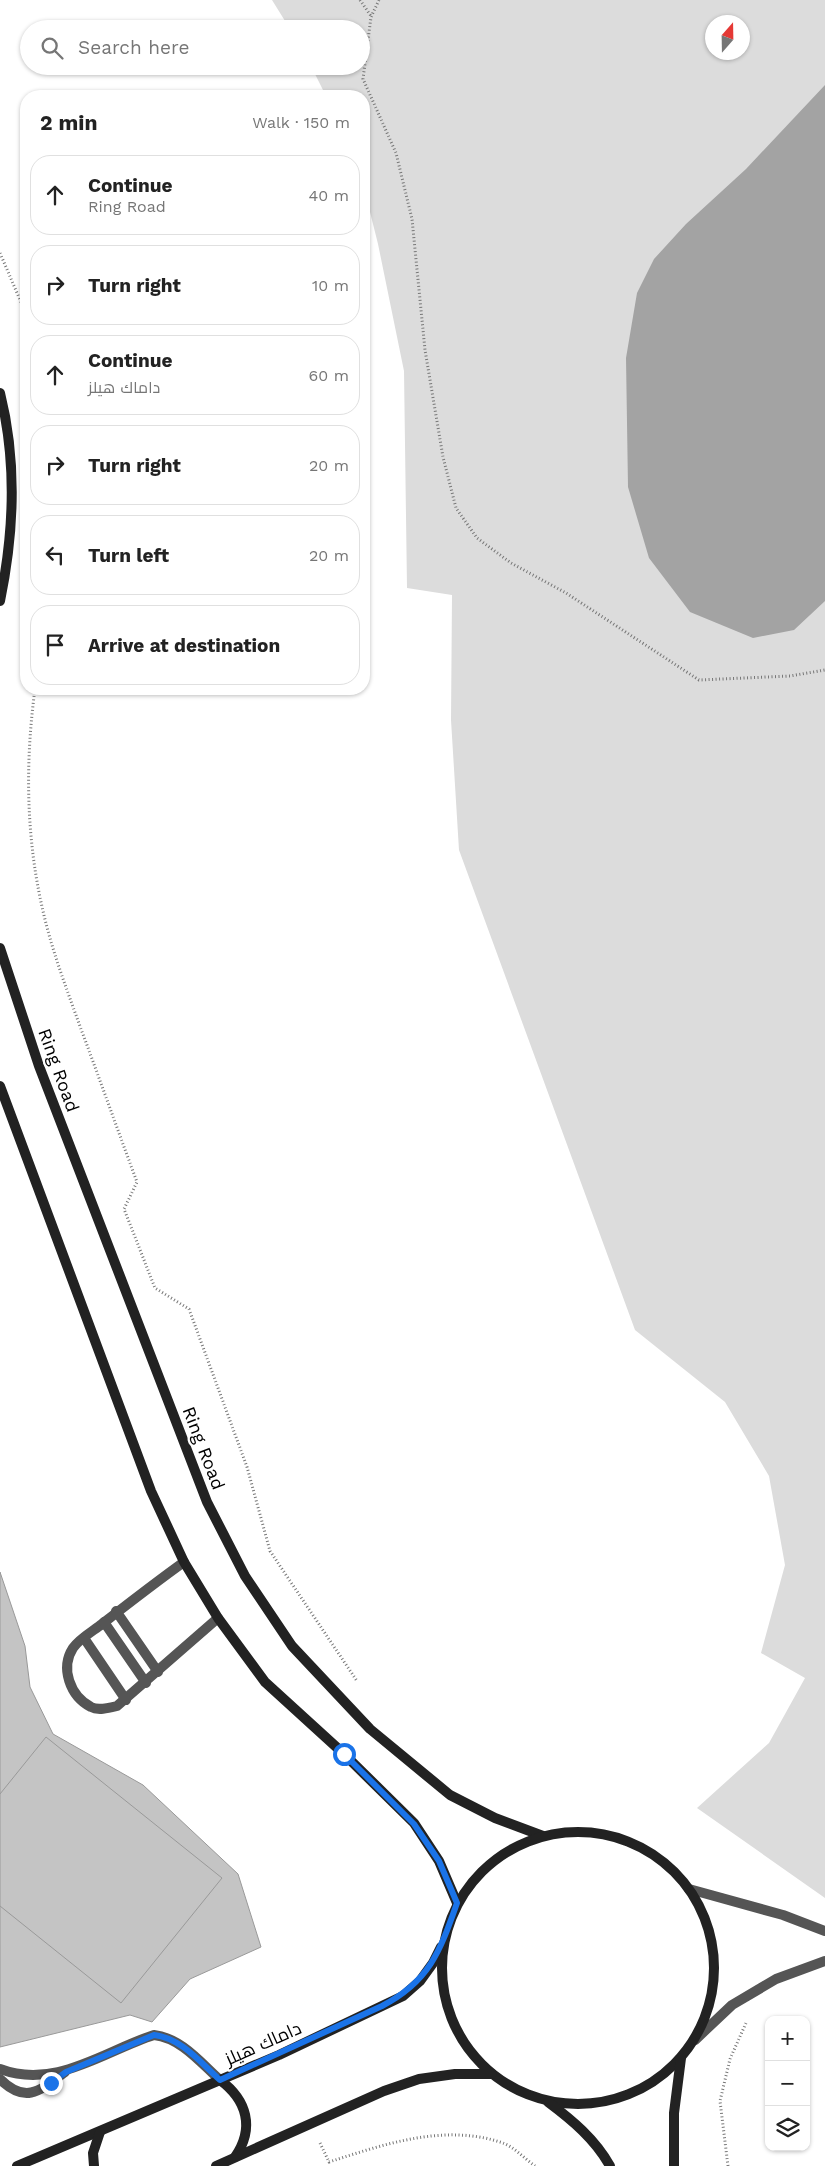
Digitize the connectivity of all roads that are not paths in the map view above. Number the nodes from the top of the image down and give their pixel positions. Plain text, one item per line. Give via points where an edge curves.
1 (0, 393) edge
2 (0, 601) edge
3 (0, 948) edge
4 (0, 1086) edge
5 (184, 1562) junction
6 (116, 1611) junction
7 (218, 1618) junction
8 (104, 1622) junction
9 (84, 1638) junction
10 (158, 1672) junction
11 (146, 1683) junction
12 (126, 1700) junction
13 (544, 1836) junction
14 (689, 1889) junction
15 (457, 1903) junction
16 (825, 1931) edge
17 (443, 1942) junction
18 (825, 1961) edge
19 (695, 2040) junction
20 (681, 2058) junction
21 (0, 2069) edge
22 (66, 2072) junction
23 (492, 2074) junction
24 (0, 2079) edge
25 (220, 2080) junction
26 (548, 2102) junction
27 (100, 2132) junction
28 (235, 2158) junction
29 (17, 2166) edge
30 (94, 2166) edge
31 (216, 2166) edge
32 (610, 2166) edge
33 (674, 2166) edge

1 - 2 street via 8,423 12,503
3 - 13 street, Ring Road via 39,1066 200,1483 245,1576 292,1646 370,1729 450,1795 495,1818
4 - 5 street via 151,1491
5 - 6 street
5 - 7 street
6 - 8 street
6 - 10 street
7 - 10 street
7 - 15 street via 265,1682 414,1824 439,1861
8 - 9 street
8 - 11 street
9 - 12 street
9 - 12 street via 73,1648 66,1662 67,1679 75,1693 91,1708 107,1709
10 - 11 street
11 - 12 street
13 - 14 street via 584,1832 624,1840 660,1860
13 - 15 street via 509,1850 479,1873
14 - 16 street via 784,1915
14 - 19 street via 708,1924 714,1964 710,2003
15 - 17 street
17 - 23 street via 442,1984 458,2034
17 - 25 street, داماك هيلز via 420,1981 403,1996
18 - 19 street via 776,1978 732,2005
19 - 20 street
20 - 26 street via 643,2088 597,2104
20 - 33 street via 674,2113
21 - 22 street via 35,2076
22 - 24 street via 42,2090 31,2093 20,2093
22 - 25 street via 154,2035 168,2037 179,2044
23 - 26 street via 519,2091
23 - 28 street via 455,2074 419,2080 384,2091
25 - 27 street, داماك هيلز
25 - 28 street via 239,2097 248,2122 242,2147
26 - 32 street via 580,2126
27 - 29 street, داماك هيلز
27 - 30 street via 93,2153
28 - 31 street

